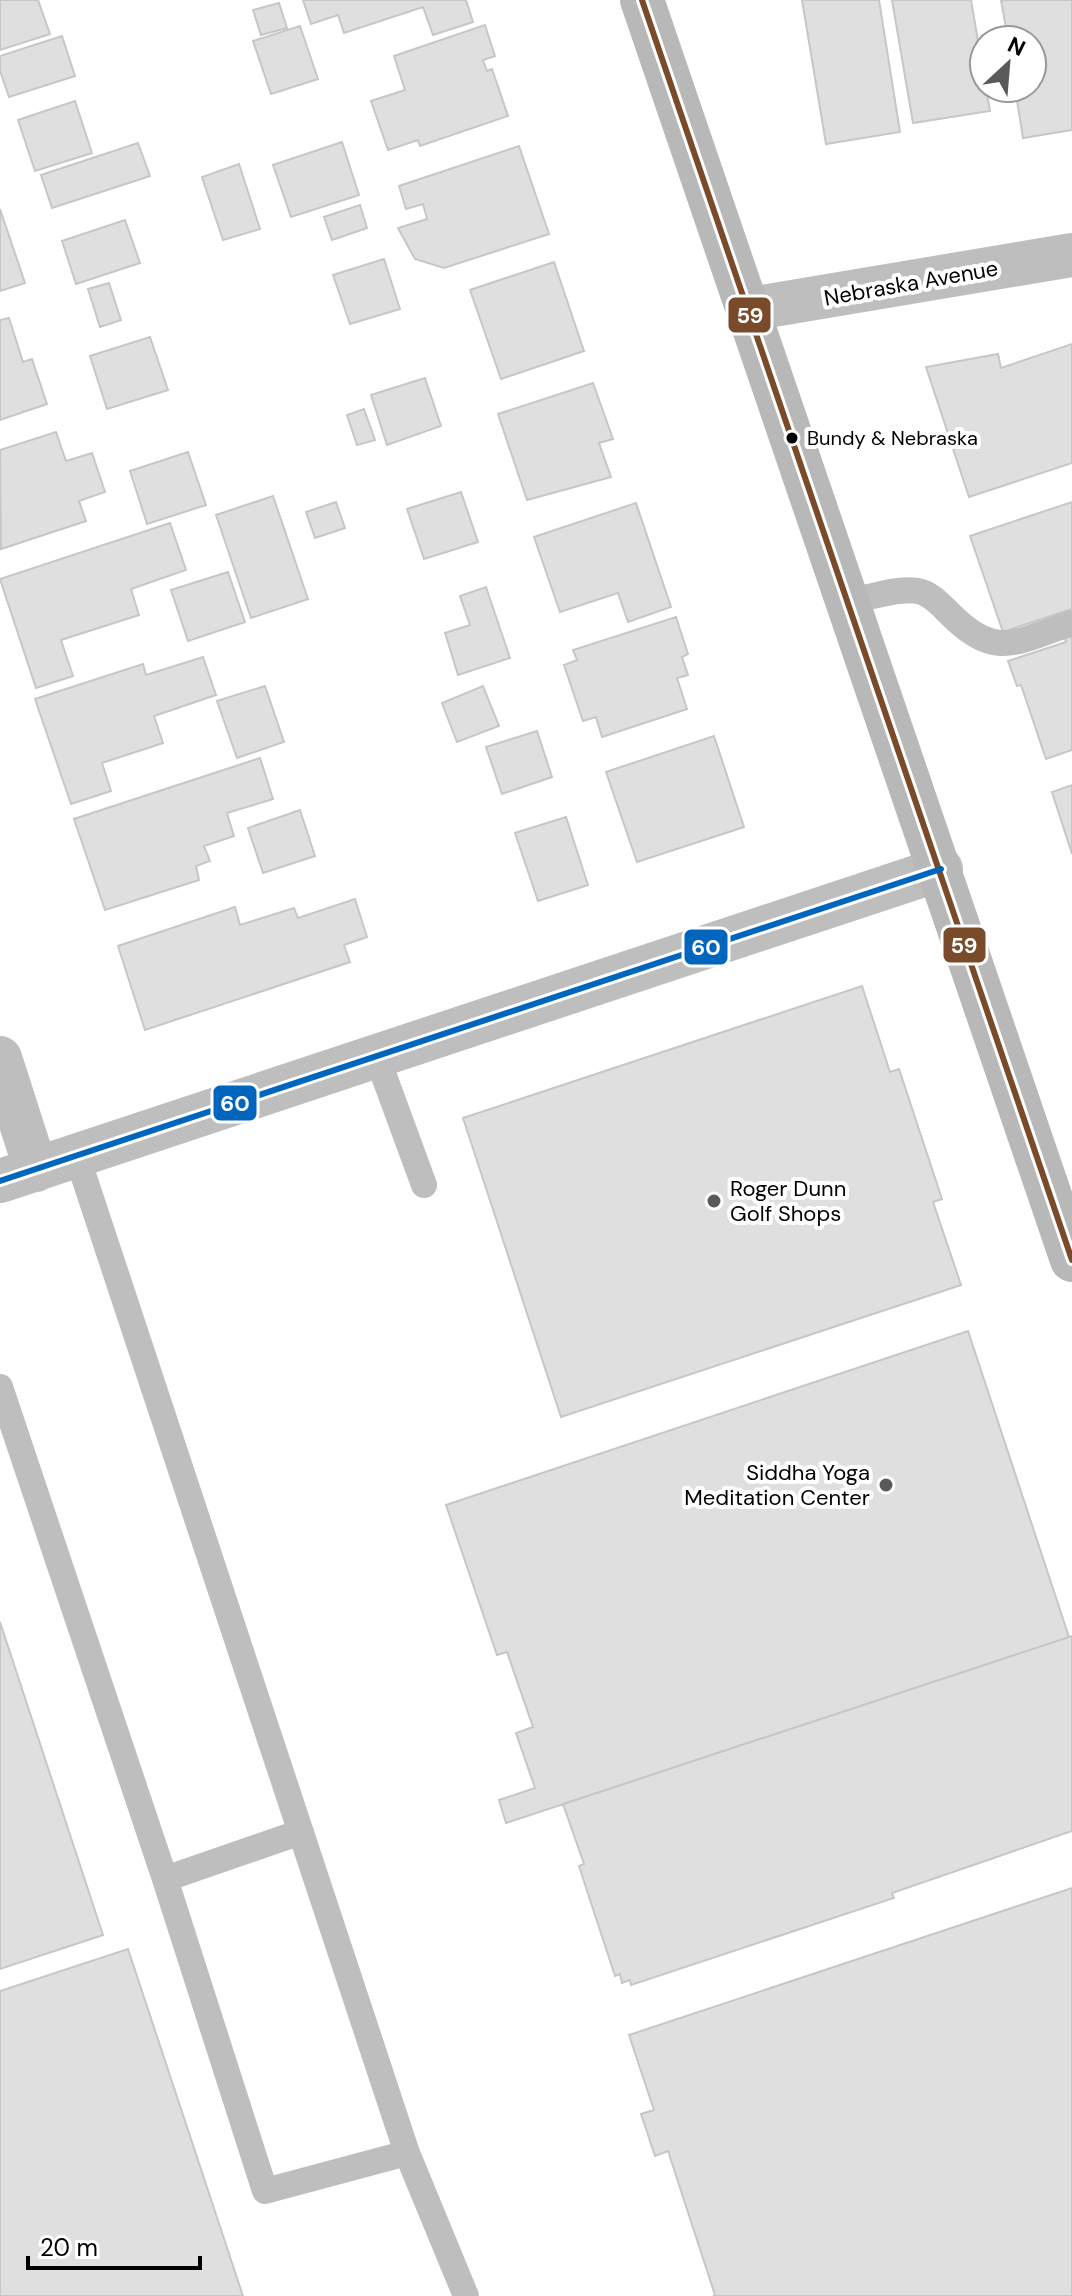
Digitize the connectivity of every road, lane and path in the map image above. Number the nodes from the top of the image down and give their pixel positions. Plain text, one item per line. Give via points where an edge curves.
1 (642, 0) edge
2 (1072, 255) edge
3 (750, 309) junction
4 (850, 601) junction
5 (1072, 623) edge
6 (941, 869) junction
7 (377, 1057) junction
8 (0, 1058) edge
9 (77, 1156) junction
10 (18, 1176) edge
11 (424, 1185) dead end
12 (1072, 1260) edge
13 (0, 1387) edge
14 (301, 1832) junction
15 (165, 1879) junction
16 (407, 2153) junction
17 (466, 2296) edge

1 - 3 main road
2 - 3 street, Nebraska Avenue
3 - 4 main road
4 - 5 lane via 916,590 984,642 994,644
4 - 6 main road
6 - 7 street
6 - 12 main road
7 - 9 street
7 - 11 lane
8 - 10 street
9 - 10 street
9 - 14 lane
13 - 15 lane
14 - 15 lane
14 - 16 lane
15 - 16 lane via 265,2191
16 - 17 lane

